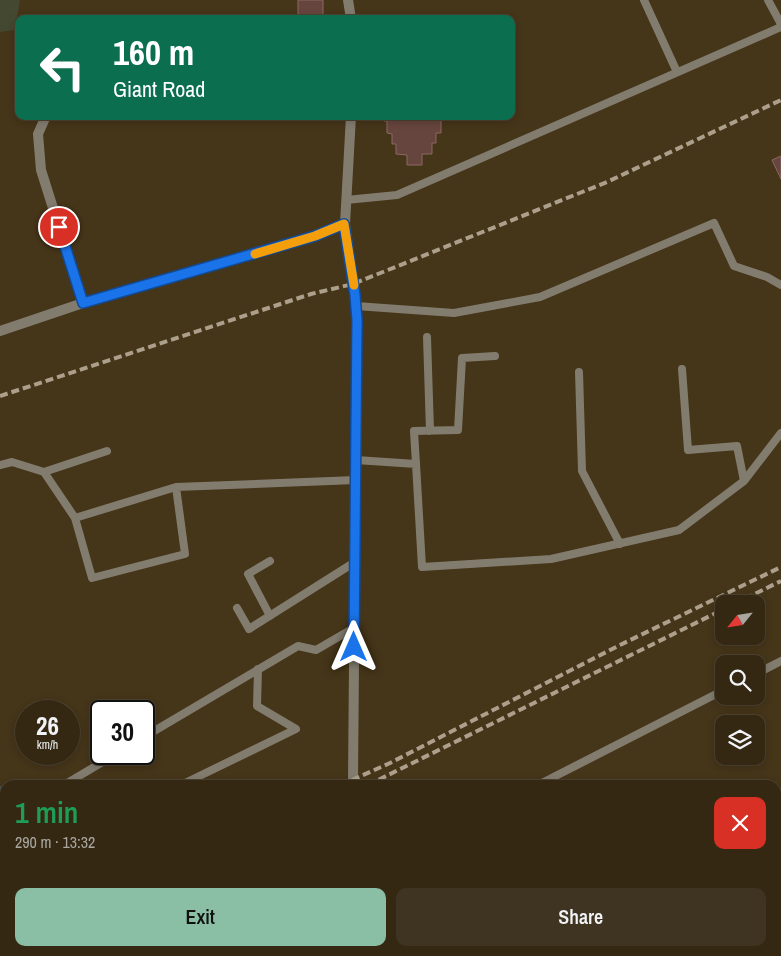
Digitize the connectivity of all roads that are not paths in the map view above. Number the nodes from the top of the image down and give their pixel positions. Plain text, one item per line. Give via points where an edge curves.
1 (348, 0) edge
2 (644, 0) edge
3 (768, 0) edge
4 (350, 15) edge
5 (781, 25) edge
6 (677, 72) junction
7 (44, 120) edge
8 (351, 120) edge
9 (346, 200) junction
10 (344, 224) junction
11 (781, 285) edge
12 (83, 303) junction
13 (356, 306) junction
14 (0, 331) edge
15 (427, 337) dead end
16 (495, 356) dead end
17 (682, 369) dead end
18 (579, 372) dead end
19 (430, 431) junction
20 (781, 433) edge
21 (107, 451) dead end
22 (356, 460) junction
23 (416, 464) junction
24 (0, 466) edge
25 (44, 472) junction
26 (356, 480) junction
27 (744, 481) junction
28 (176, 487) junction
29 (75, 518) junction
30 (620, 544) junction
31 (270, 561) dead end
32 (355, 562) junction
33 (236, 608) dead end
34 (270, 616) junction
35 (354, 628) junction
36 (781, 661) edge
37 (258, 669) junction
38 (765, 669) edge
39 (715, 695) edge
40 (155, 730) edge
41 (98, 765) edge
42 (72, 780) edge
43 (191, 780) edge
44 (353, 780) edge
45 (548, 780) edge

1 - 4 street
2 - 6 lane
3 - 5 lane
5 - 6 lane
6 - 9 lane via 398,195
7 - 12 street via 38,134 41,170
8 - 9 street
9 - 10 street
10 - 12 street via 315,236
10 - 13 street
11 - 13 lane via 734,266 714,223 540,297 454,313
12 - 14 street
13 - 22 street
15 - 19 lane
16 - 19 lane via 462,358 458,430
17 - 27 lane via 688,450 737,446
18 - 30 lane via 582,471
19 - 23 lane via 414,431
20 - 27 lane
21 - 25 lane
22 - 23 lane
22 - 26 street
23 - 30 lane via 422,568 551,559
24 - 25 lane via 12,462
25 - 29 lane
26 - 28 lane
26 - 32 street
27 - 30 lane via 679,530
28 - 29 lane
28 - 29 lane via 185,554 92,578
31 - 34 lane via 248,574
32 - 34 lane
32 - 35 street
33 - 34 lane via 249,629
35 - 37 lane via 316,650 298,646
35 - 44 street
36 - 38 lane
37 - 40 lane
37 - 43 lane via 257,706 296,729
39 - 45 lane
41 - 42 lane

